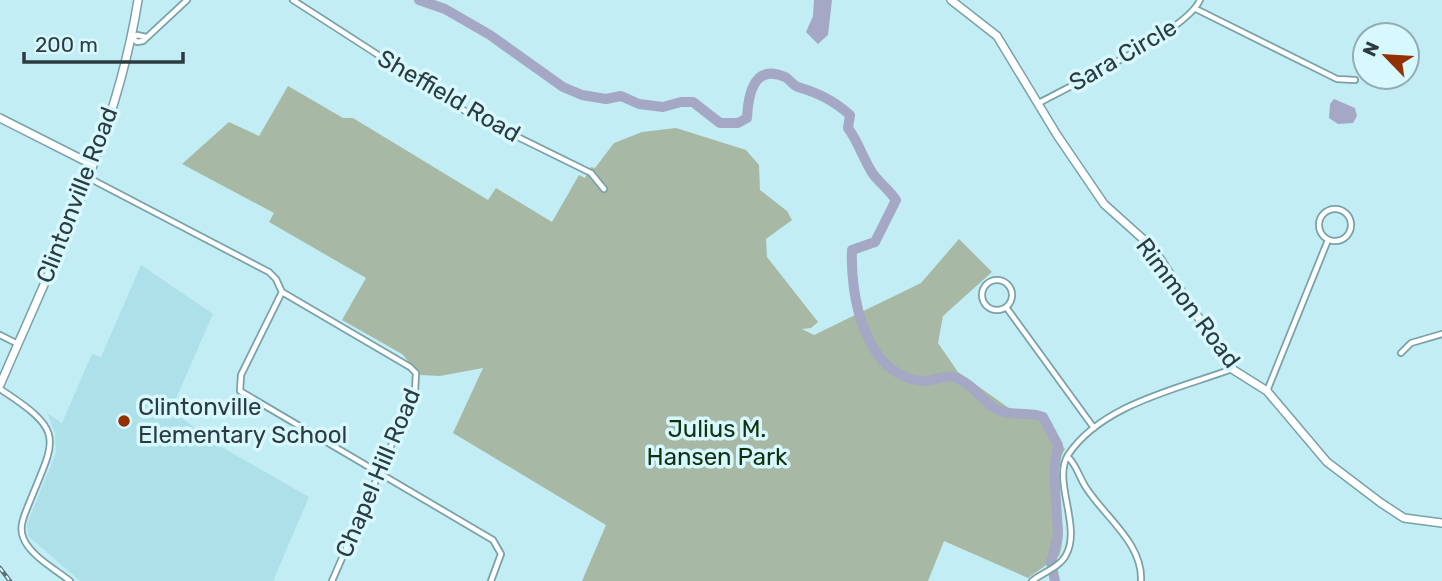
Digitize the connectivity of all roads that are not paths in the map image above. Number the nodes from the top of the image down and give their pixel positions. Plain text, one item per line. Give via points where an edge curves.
1 (138, 0) edge
2 (187, 0) edge
3 (293, 0) edge
4 (951, 0) edge
5 (1200, 0) edge
6 (1196, 9) junction
7 (132, 38) junction
8 (1351, 79) edge
9 (1039, 103) junction
10 (0, 118) edge
11 (90, 164) junction
12 (86, 176) junction
13 (604, 189) dead end
14 (1328, 240) junction
15 (282, 292) junction
16 (1006, 307) junction
17 (1442, 334) edge
18 (0, 335) edge
19 (18, 344) junction
20 (1401, 353) dead end
21 (1232, 369) junction
22 (0, 387) edge
23 (1268, 391) junction
24 (1094, 428) junction
25 (1067, 456) junction
26 (379, 474) junction
27 (1442, 523) edge
28 (69, 581) edge
29 (332, 581) edge
30 (491, 581) edge
31 (1032, 581) edge
32 (1141, 581) edge

1 - 7 street, Clintonville Road
2 - 7 street via 146,37
3 - 13 street, Sheffield Road via 465,111 591,173
4 - 9 street, Rimmon Road via 997,36
5 - 6 street, Sara Circle
6 - 8 street via 1337,79
6 - 9 street, Sara Circle via 1173,28
7 - 11 street, Clintonville Road
9 - 21 street, Rimmon Road via 1104,204 1153,248
10 - 11 street
11 - 12 street, Clintonville Road
12 - 15 street, Chapel Hill Road via 269,272
12 - 19 street, Clintonville Road
14 - 14 street via 1340,240 1350,230 1349,218 1340,210 1329,210 1320,219 1320,231
14 - 23 street
15 - 26 street, Chapel Hill Road via 416,373 415,391
15 - 26 street via 241,375 240,391
16 - 16 street via 1011,299 1008,285 1000,280 990,282 982,293 985,303 992,309
16 - 24 street
17 - 20 street via 1411,342
18 - 19 street
19 - 22 street, Clintonville Road
21 - 23 street, Rimmon Road
21 - 24 street via 1127,408
22 - 28 street via 37,414 49,430 50,453 24,517 22,534 28,546
23 - 27 street, Rimmon Road via 1327,462 1381,503 1404,518
24 - 25 street
25 - 31 street via 1064,470 1071,537 1066,555
25 - 32 street via 1095,501 1132,545 1140,561
26 - 29 street, Chapel Hill Road
26 - 30 street via 497,543 500,558

